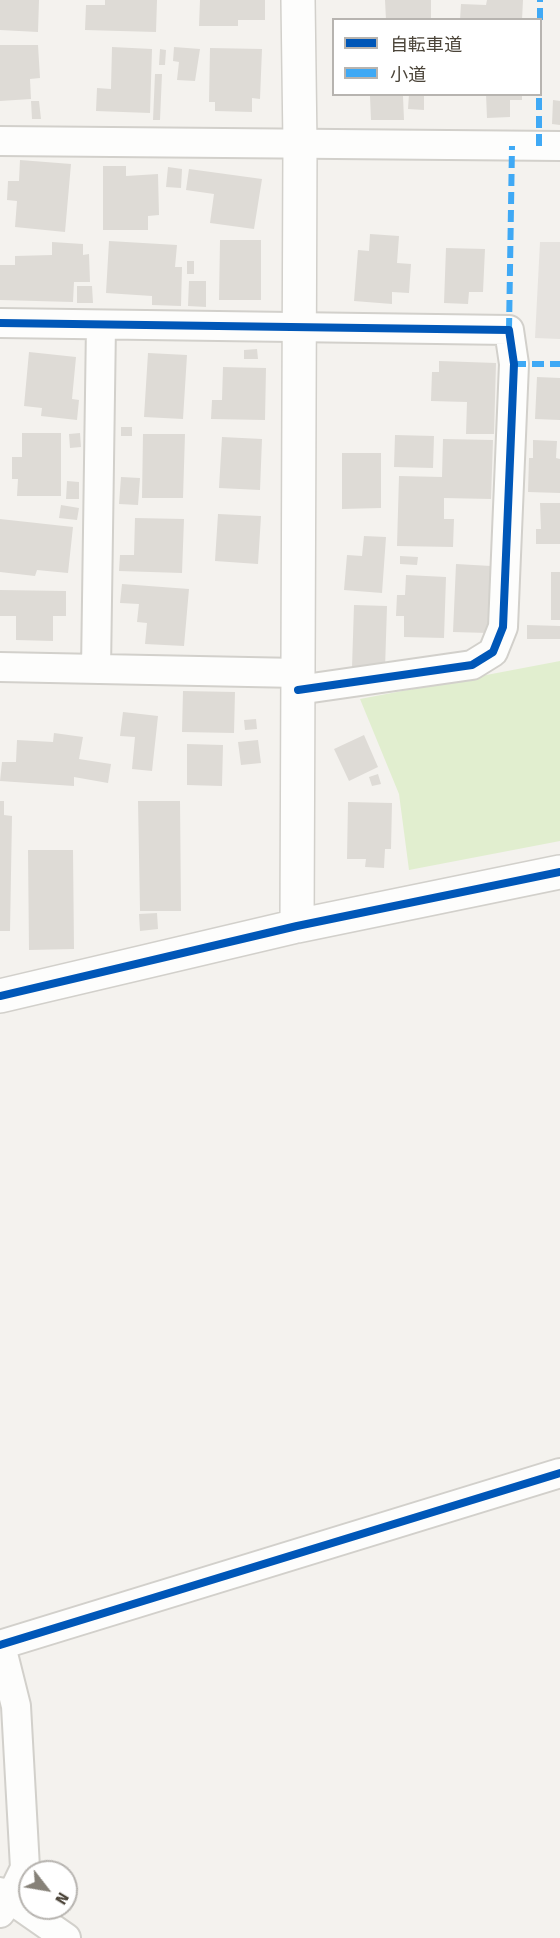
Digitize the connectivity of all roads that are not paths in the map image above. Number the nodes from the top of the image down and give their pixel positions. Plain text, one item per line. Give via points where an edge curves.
1 (298, 0) edge
2 (0, 141) edge
3 (300, 144) junction
4 (560, 146) edge
5 (0, 323) edge
6 (101, 324) junction
7 (299, 327) junction
8 (0, 667) edge
9 (96, 669) junction
10 (298, 682) junction
11 (560, 872) edge
12 (297, 926) junction
13 (0, 996) edge
14 (560, 1473) edge
15 (0, 1646) edge
16 (3, 1901) edge
17 (66, 1938) edge

1 - 3 street
2 - 3 street
3 - 4 street
3 - 7 street
5 - 6 street
6 - 7 street
6 - 9 street
7 - 10 street
7 - 10 street via 509,330 514,364 503,627 493,652 472,665
8 - 9 street
9 - 10 street
10 - 12 street
11 - 12 street
12 - 13 street
14 - 15 street
15 - 16 street via 16,1706 25,1868
16 - 17 street

